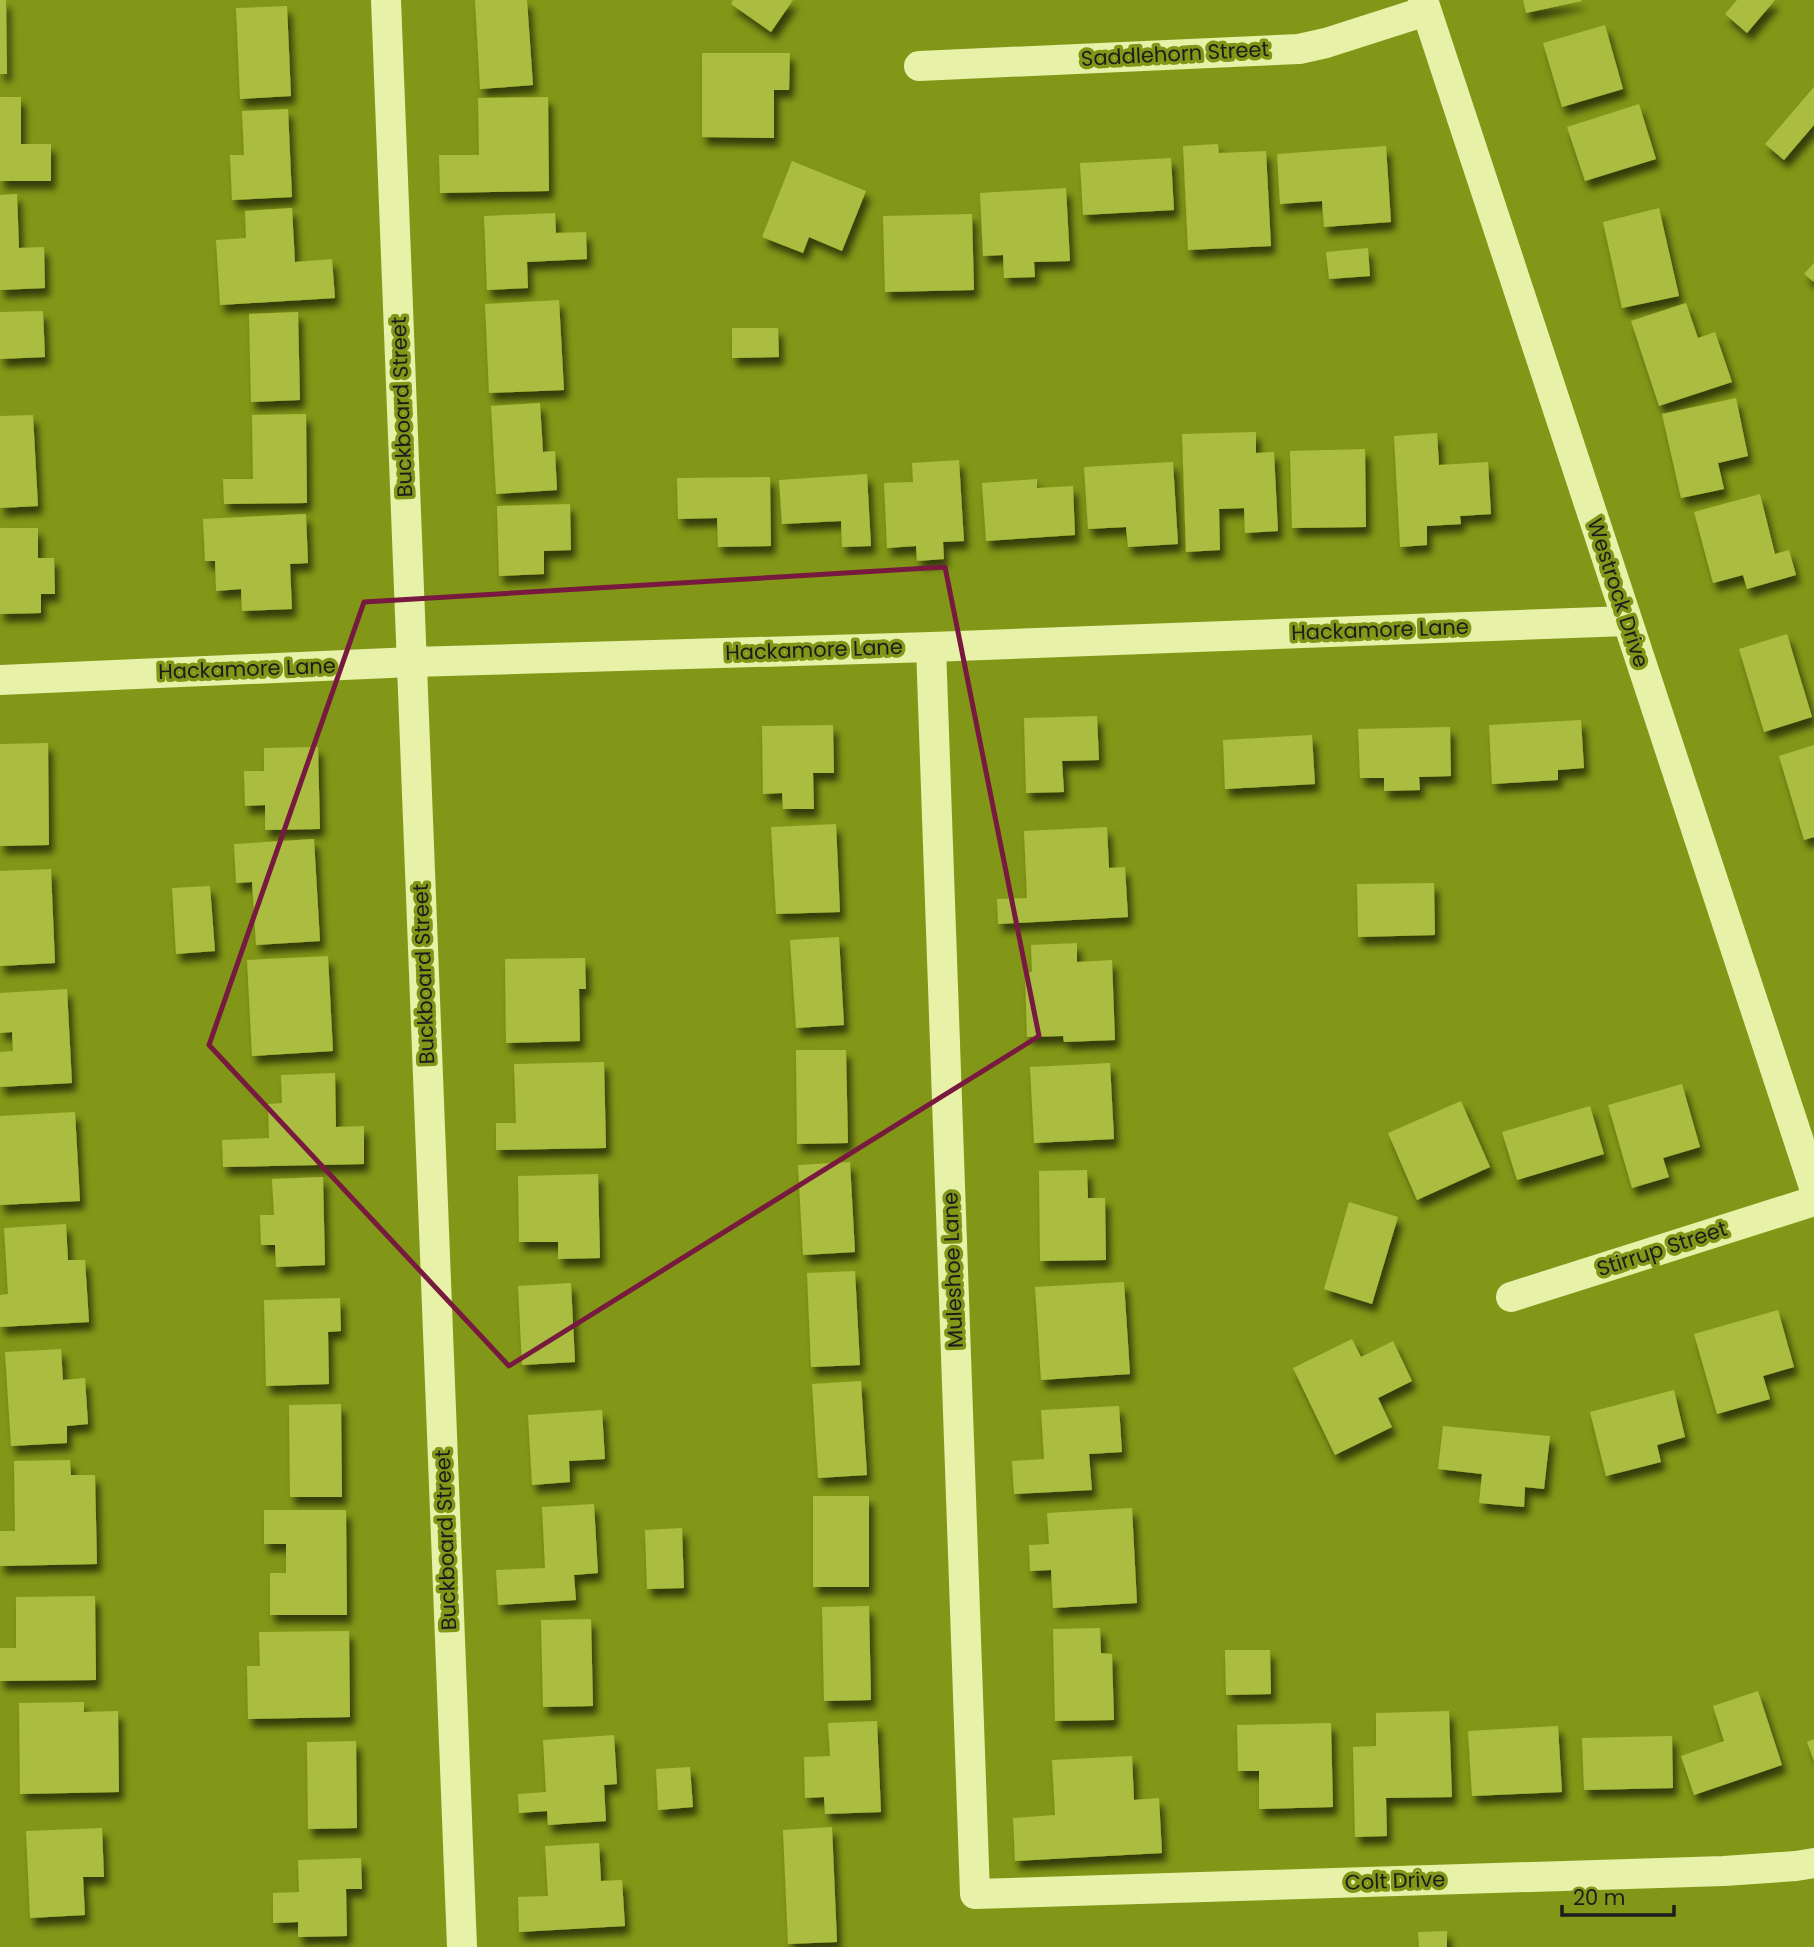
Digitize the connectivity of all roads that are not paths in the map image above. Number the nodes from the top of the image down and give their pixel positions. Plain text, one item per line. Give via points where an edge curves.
1 (386, 0) edge
2 (1425, 6) edge
3 (919, 66) dead end
4 (1627, 621) junction
5 (931, 647) junction
6 (412, 662) junction
7 (0, 680) edge
8 (1814, 1187) edge
9 (1814, 1200) edge
10 (1511, 1297) dead end
11 (1814, 1863) edge
12 (975, 1894) joint
13 (462, 1947) edge

1 - 6 street, Buckboard Street
2 - 3 street, Saddlehorn Street via 1299,49
2 - 4 street, Westrock Drive
4 - 5 street, Hackamore Lane
4 - 8 street, Westrock Drive
5 - 6 street, Hackamore Lane
5 - 12 street, Muleshoe Lane
6 - 7 street, Hackamore Lane
6 - 13 street, Buckboard Street
9 - 10 street, Stirrup Street
11 - 12 street, Colt Drive via 1724,1871

